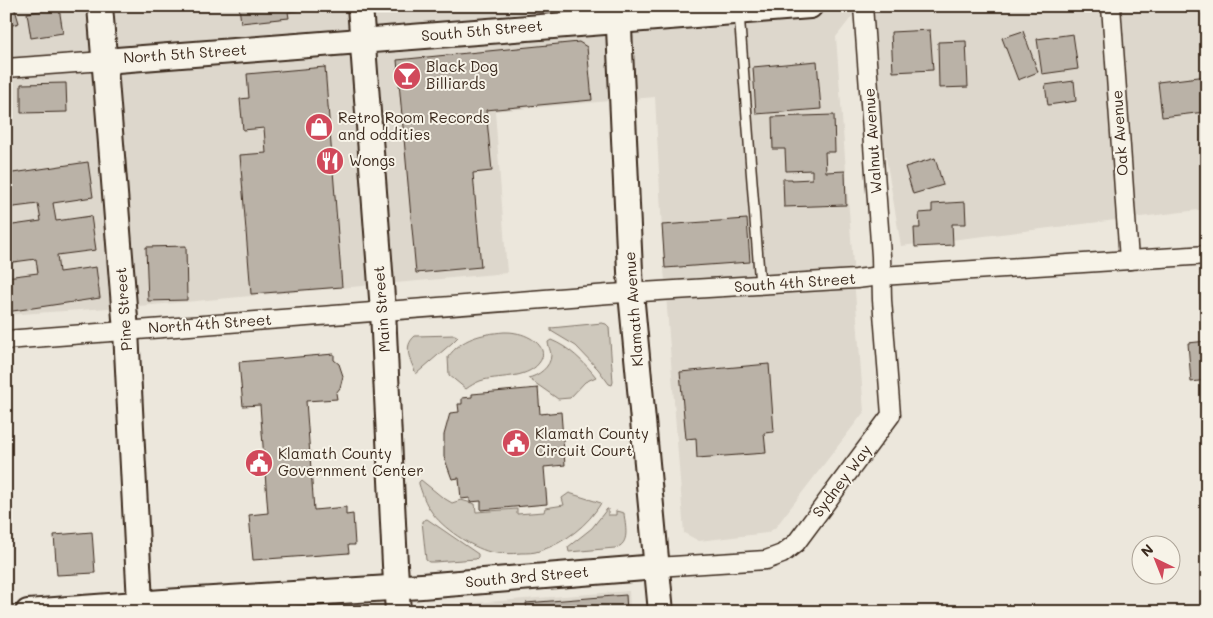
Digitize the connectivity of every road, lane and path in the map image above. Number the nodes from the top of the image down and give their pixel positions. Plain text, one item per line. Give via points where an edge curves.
1 (100, 6) edge
2 (360, 6) edge
3 (810, 6) edge
4 (863, 6) edge
5 (1111, 6) edge
6 (738, 9) edge
7 (619, 13) edge
8 (364, 41) junction
9 (104, 61) junction
10 (6, 68) edge
11 (1207, 255) edge
12 (1129, 260) junction
13 (881, 276) junction
14 (760, 285) junction
15 (631, 293) junction
16 (383, 311) junction
17 (126, 331) junction
18 (6, 340) edge
19 (657, 567) junction
20 (396, 587) junction
21 (140, 607) edge
22 (28, 612) edge
23 (398, 612) edge
24 (661, 612) edge

1 - 9 main road, Pine Street
2 - 8 main road, Main Street
3 - 6 main road, South 5th Street
4 - 13 street, Walnut Avenue
5 - 12 street, Oak Avenue
6 - 7 main road, South 5th Street
6 - 14 lane
7 - 8 main road, South 5th Street
7 - 15 main road, Klamath Avenue
8 - 9 main road, North 5th Street
8 - 16 main road, Main Street
9 - 10 street, North 5th Street
9 - 17 main road, Pine Street
11 - 12 street, South 4th Street
12 - 13 street, South 4th Street
13 - 14 street, South 4th Street
13 - 19 street, Sydney Way via 891,415 796,543 782,554 766,560
14 - 15 street, South 4th Street
15 - 16 street, South 4th Street
15 - 19 main road, Klamath Avenue
16 - 17 street, North 4th Street
16 - 20 main road, Main Street
17 - 18 street, North 4th Street
17 - 21 main road, Pine Street
19 - 20 main road, South 3rd Street
19 - 24 main road, Klamath Avenue
20 - 21 main road, South 3rd Street
20 - 23 main road, Main Street
21 - 22 main road, South 3rd Street

